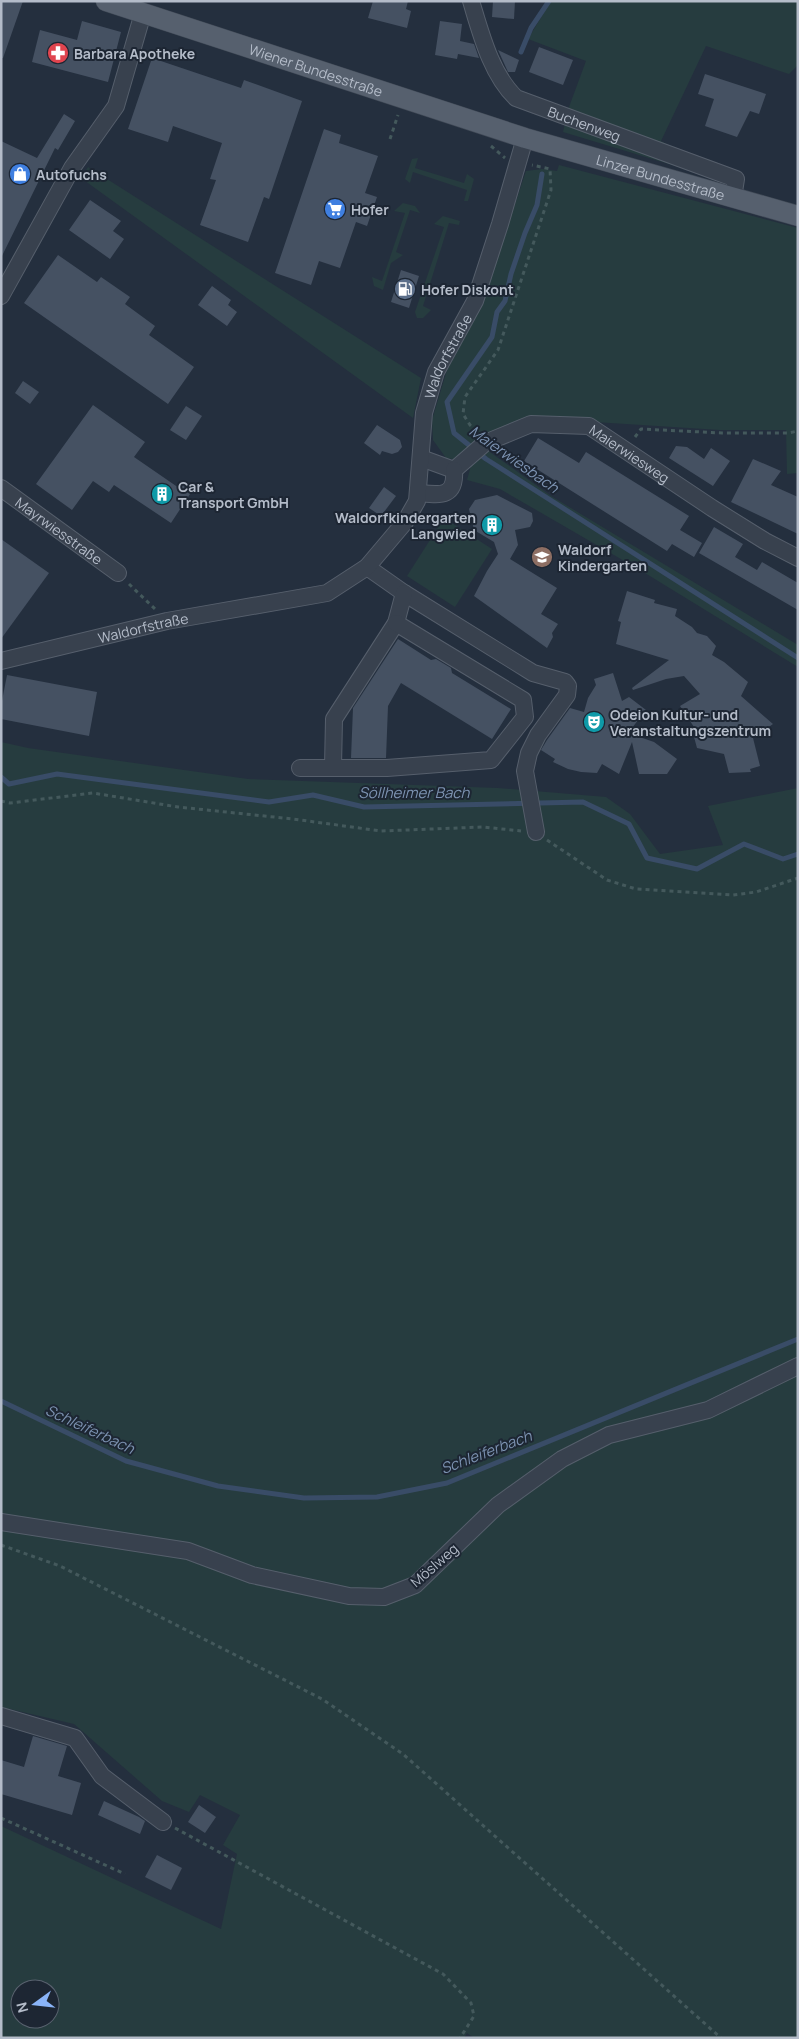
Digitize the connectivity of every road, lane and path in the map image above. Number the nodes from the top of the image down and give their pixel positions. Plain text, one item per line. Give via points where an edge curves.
1 (106, 1) edge
2 (471, 1) edge
3 (143, 13) junction
4 (400, 110) dead end
5 (525, 138) junction
6 (390, 139) dead end
7 (519, 162) junction
8 (733, 198) junction
9 (798, 216) edge
10 (1, 296) edge
11 (798, 431) edge
12 (487, 442) junction
13 (624, 449) junction
14 (421, 458) junction
15 (454, 470) junction
16 (1, 488) edge
17 (419, 493) junction
18 (798, 558) edge
19 (367, 567) junction
20 (118, 573) joint
21 (404, 593) junction
22 (167, 621) junction
23 (396, 623) junction
24 (1, 661) edge
25 (300, 768) dead end
26 (333, 768) junction
27 (1, 802) edge
28 (535, 828) junction
29 (798, 878) edge
30 (798, 1366) edge
31 (1, 1522) edge
32 (1, 1545) edge
33 (1, 1716) edge
34 (1, 1818) edge
35 (163, 1822) joint
36 (125, 1874) dead end
37 (460, 2038) edge
38 (721, 2038) edge

1 - 3 main road, Wiener Bundesstraße
2 - 8 street, Buchenweg via 495,69 504,88 516,98 736,178
3 - 5 main road, Wiener Bundesstraße
3 - 10 street via 116,106 72,168
4 - 6 path
5 - 7 street, Waldorfstraße
5 - 8 main road, Linzer Bundesstraße
7 - 12 path via 550,169 551,190 498,350 465,397 463,414
7 - 14 street, Waldorfstraße via 476,300 436,372 424,414
8 - 9 main road, Linzer Bundesstraße
11 - 13 path via 722,433 642,429
12 - 13 street, Maierwiesweg via 531,424 589,426
12 - 15 street, Maierwiesweg
13 - 18 street, Maierwiesweg via 712,508
14 - 15 street
14 - 17 street, Waldorfstraße
15 - 17 street via 455,482 450,491 438,495
16 - 20 street, Mayrwiesstraße
17 - 19 street, Waldorfstraße via 405,522
19 - 21 street
19 - 22 street, Waldorfstraße via 327,593
20 - 22 path
21 - 23 street
21 - 28 street via 533,672 565,682 568,686 567,695 538,734 524,771
22 - 24 street, Waldorfstraße
23 - 26 street via 334,719
23 - 26 street via 523,700 525,717 490,760 387,768
25 - 26 street
27 - 28 path via 93,793 178,807 381,831
28 - 29 path via 607,880 636,889 733,895 756,892
30 - 31 street, Möslweg via 708,1410 609,1434 562,1459 498,1505 415,1585 384,1597 349,1596 252,1575 188,1551
32 - 38 path via 60,1566 322,1699 403,1754
33 - 35 street via 75,1738 102,1776
34 - 36 path
35 - 37 path via 443,1974 471,2002 474,2016

